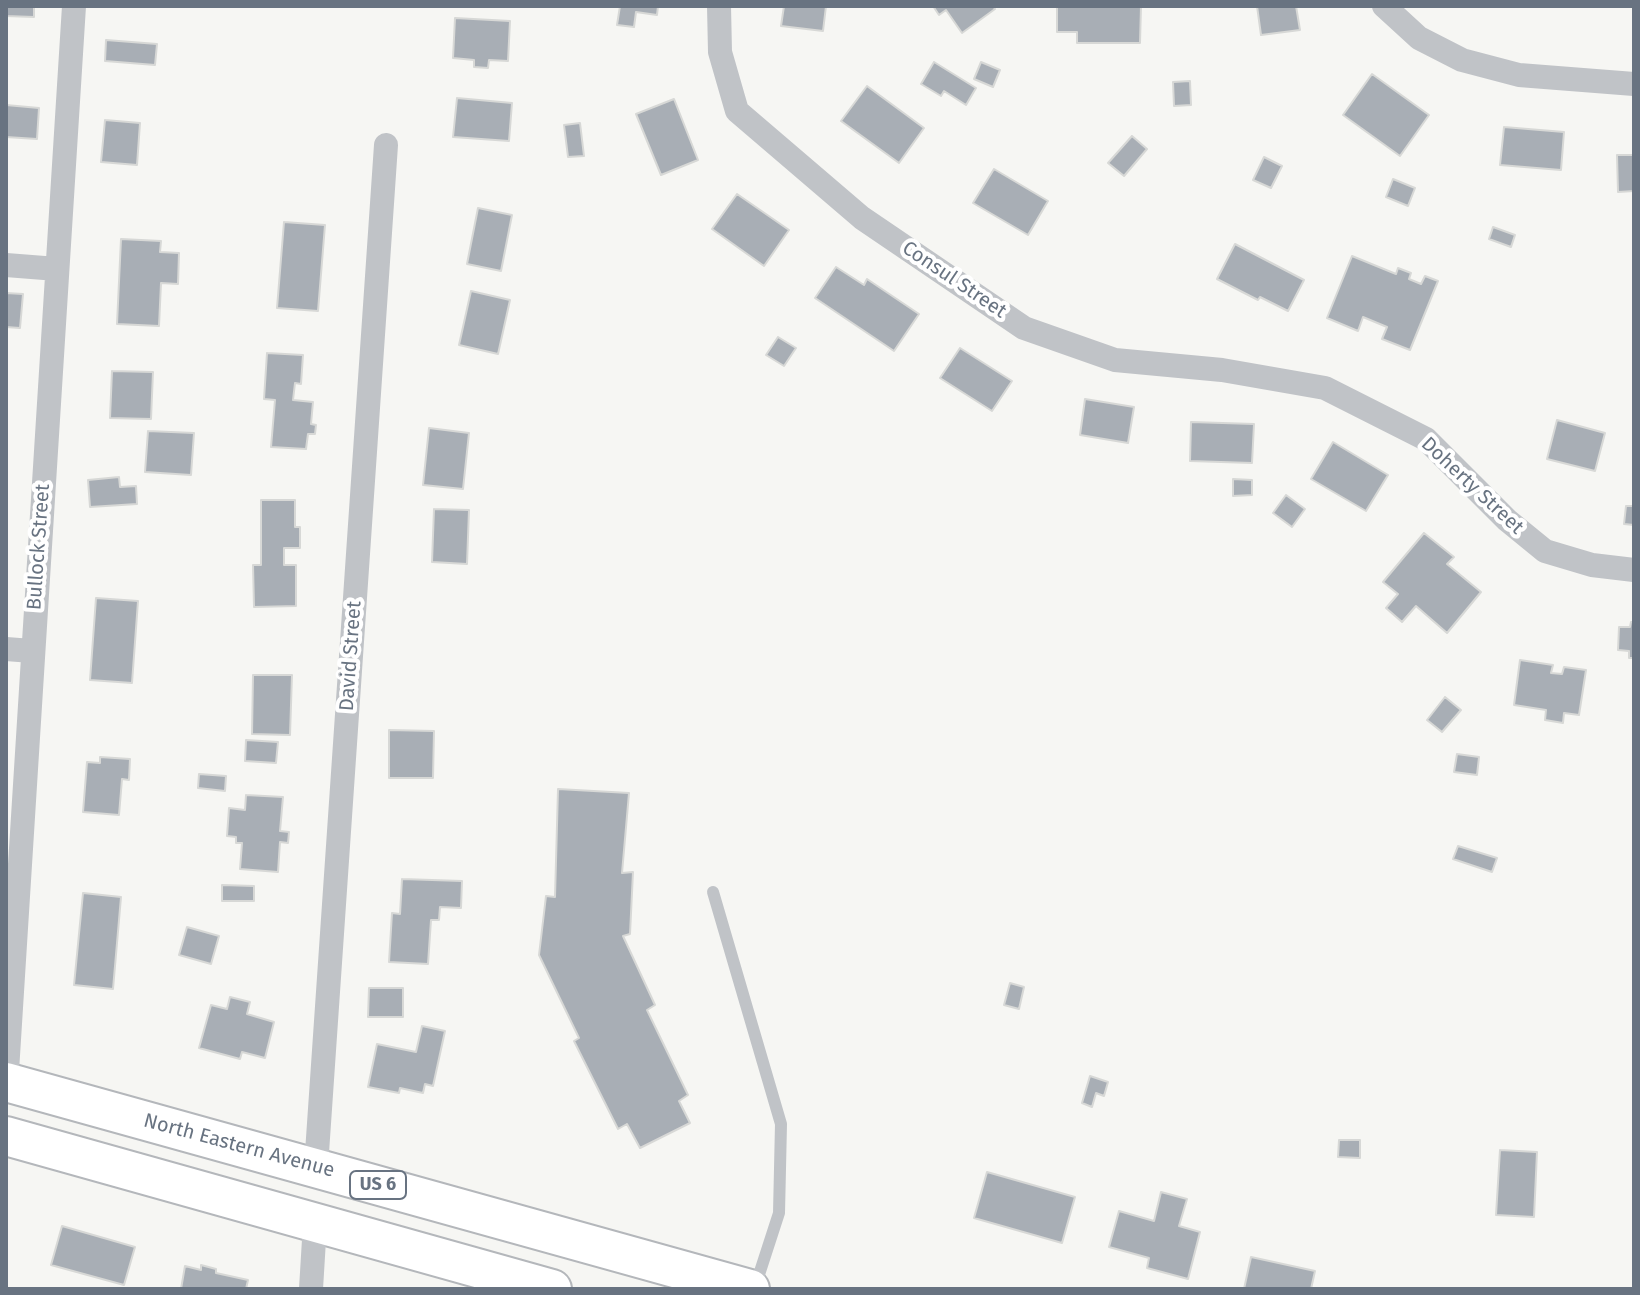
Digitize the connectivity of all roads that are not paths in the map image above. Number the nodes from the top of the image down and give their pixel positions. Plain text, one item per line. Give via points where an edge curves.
1 (74, 6) edge
2 (719, 6) edge
3 (1384, 6) edge
4 (1634, 84) edge
5 (386, 145) dead end
6 (6, 265) edge
7 (57, 269) junction
8 (1314, 386) joint
9 (1634, 570) edge
10 (6, 649) edge
11 (32, 651) junction
12 (713, 892) dead end
13 (6, 1084) edge
14 (6, 1136) edge
15 (316, 1167) junction
16 (315, 1223) junction
17 (311, 1289) edge
18 (552, 1289) edge
19 (752, 1289) edge

1 - 7 street, Bullock Street
2 - 8 street, Consul Street via 720,52 737,111 862,218 1024,328 1115,360
3 - 4 street via 1419,38 1462,60 1519,75
5 - 15 street, David Street
6 - 7 street
7 - 11 street, Bullock Street
8 - 9 street, Doherty Street via 1426,439 1545,551
10 - 11 street
11 - 13 street, Bullock Street
12 - 19 lane via 781,1124 779,1213
13 - 15 main road, North Eastern Avenue / US 6
14 - 16 main road
15 - 19 main road, North Eastern Avenue / US 6
16 - 17 street
16 - 18 main road

